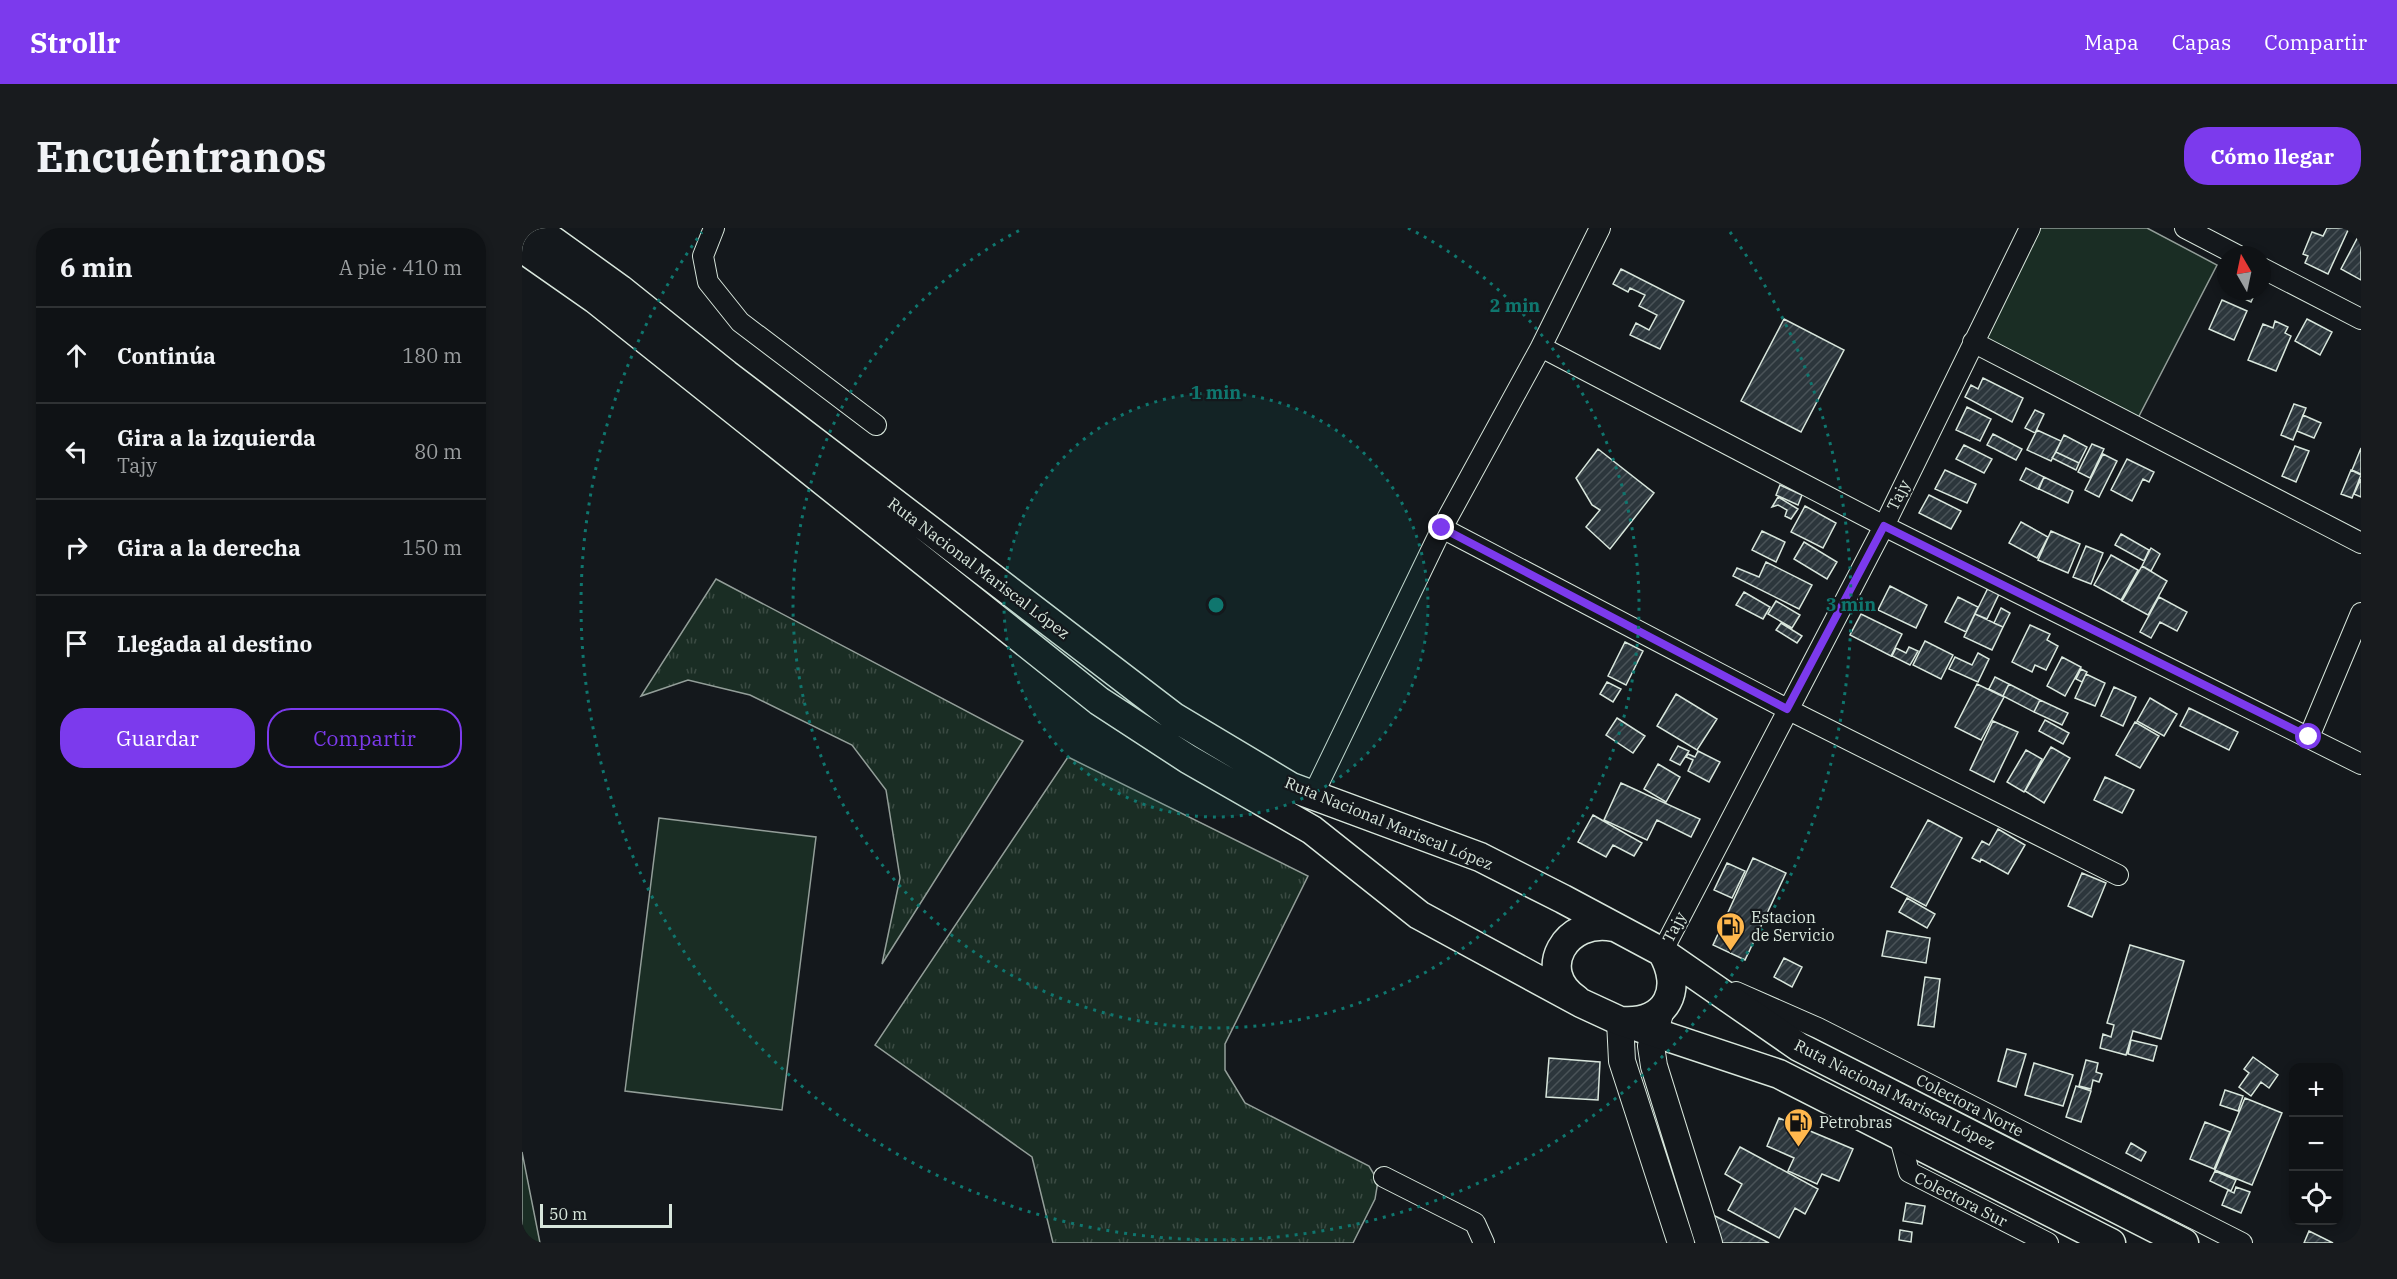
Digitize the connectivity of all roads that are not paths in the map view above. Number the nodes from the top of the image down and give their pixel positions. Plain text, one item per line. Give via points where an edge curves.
1 (535, 228) edge
2 (714, 228) edge
3 (1600, 228) edge
4 (2030, 228) edge
5 (2186, 228) edge
6 (2220, 246) edge
7 (522, 248) edge
8 (2271, 273) edge
9 (2361, 319) edge
10 (1973, 342) junction
11 (1541, 348) junction
12 (876, 425) dead end
13 (1884, 526) junction
14 (1442, 528) junction
15 (2361, 543) edge
16 (2361, 613) edge
17 (1787, 709) junction
18 (2309, 737) junction
19 (2361, 764) edge
20 (1313, 795) junction
21 (2118, 875) dead end
22 (1614, 927) junction
23 (1662, 952) junction
24 (1695, 974) junction
25 (1581, 1003) junction
26 (1658, 1020) junction
27 (1620, 1021) junction
28 (1899, 1135) junction
29 (1384, 1177) dead end
30 (1484, 1243) edge
31 (1681, 1243) edge
32 (1709, 1243) edge
33 (2048, 1243) edge
34 (2111, 1243) edge
35 (2184, 1243) edge
36 (2242, 1243) edge

1 - 20 highway, Ruta Nacional Mariscal López via 620,289 726,375 1174,717 1291,787
2 - 12 street via 703,256 708,282 740,322
3 - 11 street
4 - 10 street, Tajy
5 - 6 street
7 - 25 highway, Ruta Nacional Mariscal López via 595,298 1099,701 1188,759 1312,830 1419,915
8 - 9 street
10 - 13 street, Tajy
10 - 15 street
11 - 13 street
11 - 14 street
13 - 17 street, Tajy
13 - 18 street
14 - 17 street
14 - 20 street
16 - 18 street
17 - 21 street
17 - 23 street, Tajy
18 - 19 street
20 - 22 highway, Ruta Nacional Mariscal López via 1480,856
22 - 23 highway, Ruta Nacional Mariscal López
22 - 25 highway via 1599,924 1583,928 1570,936 1561,949 1557,965 1560,980 1568,994
23 - 24 highway, Ruta Nacional Mariscal López
23 - 26 highway via 1671,967 1673,985
24 - 35 highway, Ruta Nacional Mariscal López via 1799,1047
24 - 36 street, Colectora Norte via 1818,1028
25 - 27 highway, Ruta Nacional Mariscal López
26 - 27 highway via 1654,1015 1638,1022
26 - 28 highway, Ruta Nacional Mariscal López via 1779,1074
26 - 32 main road via 1651,1046 1654,1066
27 - 31 main road via 1622,1061
28 - 33 street, Colectora Sur via 1909,1172
28 - 34 highway, Ruta Nacional Mariscal López
29 - 30 street via 1476,1223

